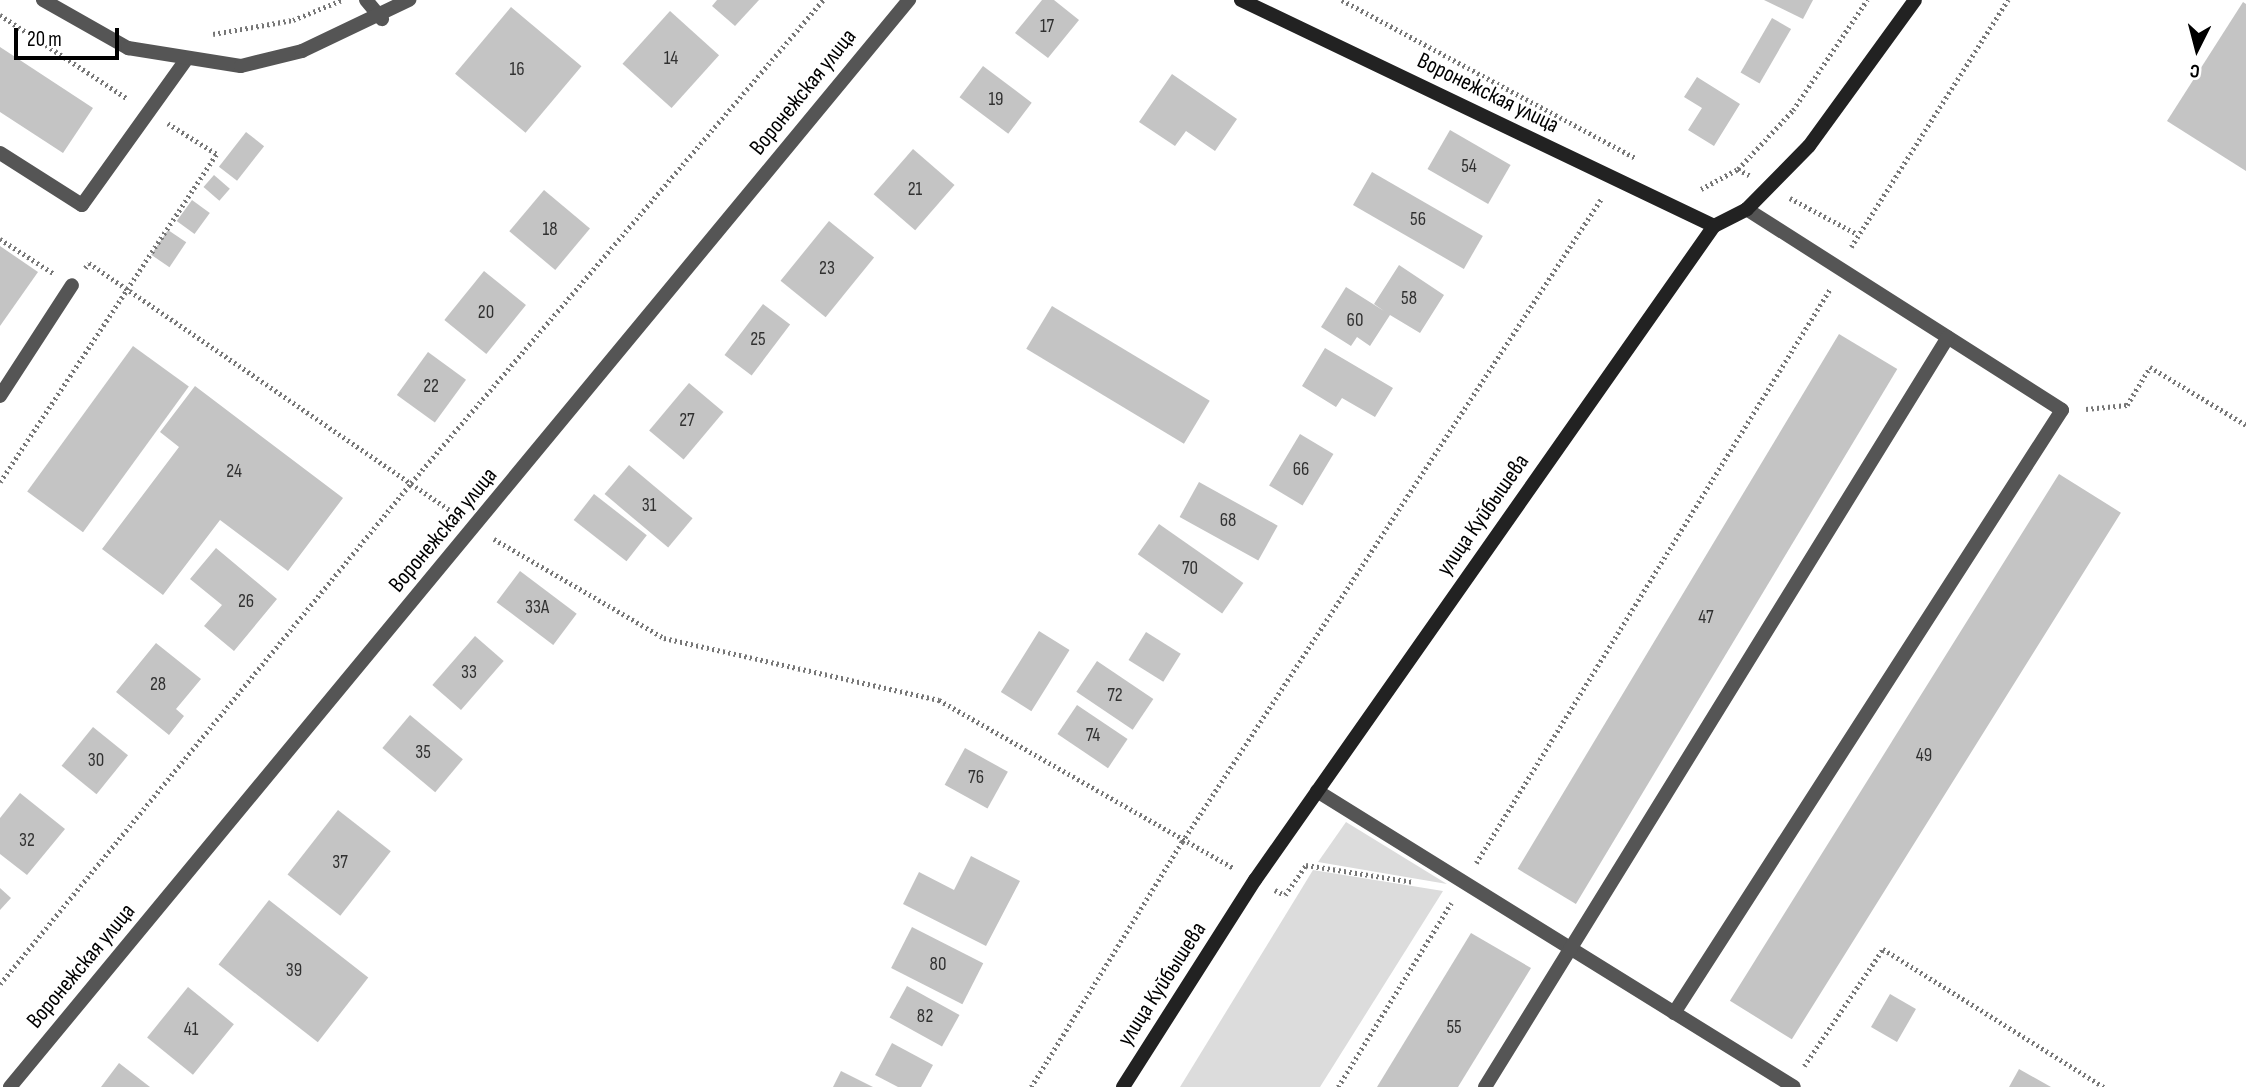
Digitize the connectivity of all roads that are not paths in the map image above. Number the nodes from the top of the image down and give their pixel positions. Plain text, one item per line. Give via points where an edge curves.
1 (43, 0) edge
2 (366, 0) edge
3 (409, 0) edge
4 (909, 0) edge
5 (1241, 0) edge
6 (1915, 0) edge
7 (382, 19) junction
8 (185, 61) junction
9 (0, 153) edge
10 (1747, 209) junction
11 (1714, 226) junction
12 (72, 285) dead end
13 (1948, 337) junction
14 (0, 396) edge
15 (1317, 791) junction
16 (1570, 948) junction
17 (1674, 1013) junction
18 (1793, 1086) edge
19 (10, 1087) edge
20 (1123, 1087) edge
21 (1485, 1087) edge

1 - 8 street via 128,48
2 - 7 street
3 - 7 street
4 - 19 street, Воронежская улица
5 - 11 street, Воронежская улица
6 - 10 street, улица Куйбышева via 1809,146
7 - 8 street via 302,51 241,66
8 - 9 street via 82,205
10 - 11 street, улица Куйбышева
10 - 13 street
11 - 15 street, улица Куйбышева
12 - 14 street
13 - 16 street
13 - 17 street via 2062,410
15 - 16 street
15 - 20 street, улица Куйбышева
16 - 17 street
16 - 21 street
17 - 18 street

